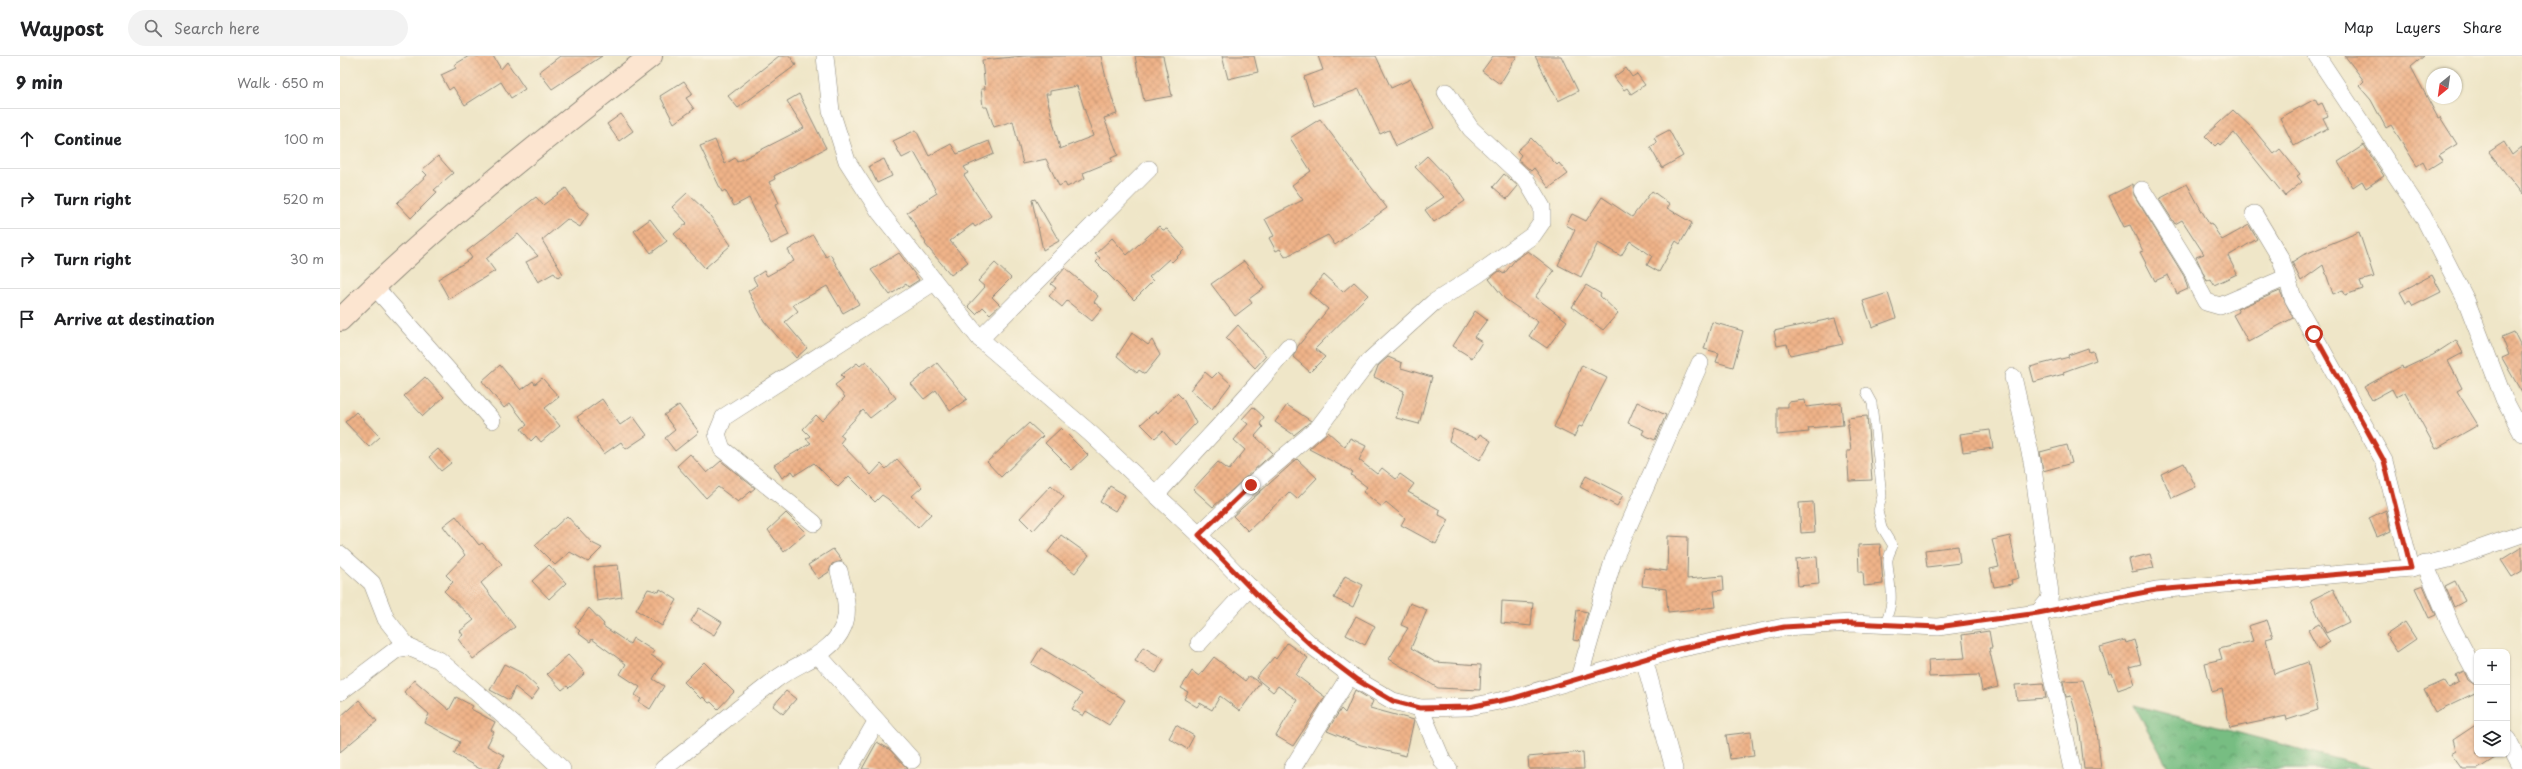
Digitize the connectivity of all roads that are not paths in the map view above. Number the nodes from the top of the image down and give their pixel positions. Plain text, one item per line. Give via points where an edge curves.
1 (651, 56) edge
2 (825, 56) edge
3 (2317, 56) edge
4 (1446, 92) dead end
5 (1149, 170) dead end
6 (2142, 190) dead end
7 (2254, 214) dead end
8 (2286, 278) junction
9 (934, 282) junction
10 (374, 286) junction
11 (340, 320) edge
12 (980, 339) junction
13 (1288, 347) dead end
14 (1700, 363) dead end
15 (2012, 377) dead end
16 (1866, 392) dead end
17 (492, 420) dead end
18 (2522, 433) edge
19 (1156, 495) junction
20 (814, 523) dead end
21 (2522, 534) edge
22 (1199, 535) junction
23 (340, 554) edge
24 (2418, 566) junction
25 (839, 571) dead end
26 (1250, 587) junction
27 (2038, 613) junction
28 (1884, 624) junction
29 (1199, 643) dead end
30 (408, 647) junction
31 (818, 655) junction
32 (1644, 659) junction
33 (2474, 669) edge
34 (1350, 675) junction
35 (1579, 678) junction
36 (340, 692) edge
37 (1420, 708) junction
38 (876, 722) junction
39 (2510, 745) edge
40 (912, 760) dead end
41 (2522, 768) edge
42 (562, 769) edge
43 (663, 769) edge
44 (849, 769) edge
45 (1292, 769) edge
46 (1449, 769) edge
47 (1674, 769) edge
48 (2072, 769) edge

1 - 10 street via 524,155
2 - 9 street via 831,111 847,161 879,211 922,263
3 - 18 street via 2423,216 2466,300 2501,392
4 - 22 street via 1471,129 1526,180 1542,207 1542,222 1533,235 1477,276 1433,303 1369,361 1318,428 1251,485
5 - 12 street
6 - 8 street via 2193,272 2206,302 2220,306
7 - 8 street via 2281,259
8 - 24 street via 2293,298 2384,461
9 - 12 street
9 - 20 street via 724,417 717,434 722,449
10 - 11 street
10 - 17 street
12 - 19 street via 1090,433
13 - 19 street via 1237,409 1205,440
14 - 35 street via 1613,562
15 - 27 street via 2032,461 2050,593 2049,600
16 - 28 lane via 1872,403 1882,496 1878,511 1882,528 1893,546 1888,562 1892,596 1890,612
19 - 22 street
21 - 24 street via 2453,558
22 - 26 street
23 - 30 street via 372,583 386,618
24 - 27 street via 2156,590
24 - 33 street
25 - 31 street via 847,607 844,627 834,641
26 - 29 street
26 - 34 street via 1312,646
27 - 28 street via 1938,627
27 - 48 street
28 - 32 street via 1784,627 1678,649
30 - 36 street via 397,649
30 - 42 street via 438,660
31 - 38 street
31 - 43 street via 776,679
32 - 35 street
32 - 47 street
34 - 37 street via 1393,701
34 - 45 street
35 - 37 street via 1514,698 1469,707
37 - 46 street via 1443,762
38 - 40 street
38 - 44 street
39 - 41 street

